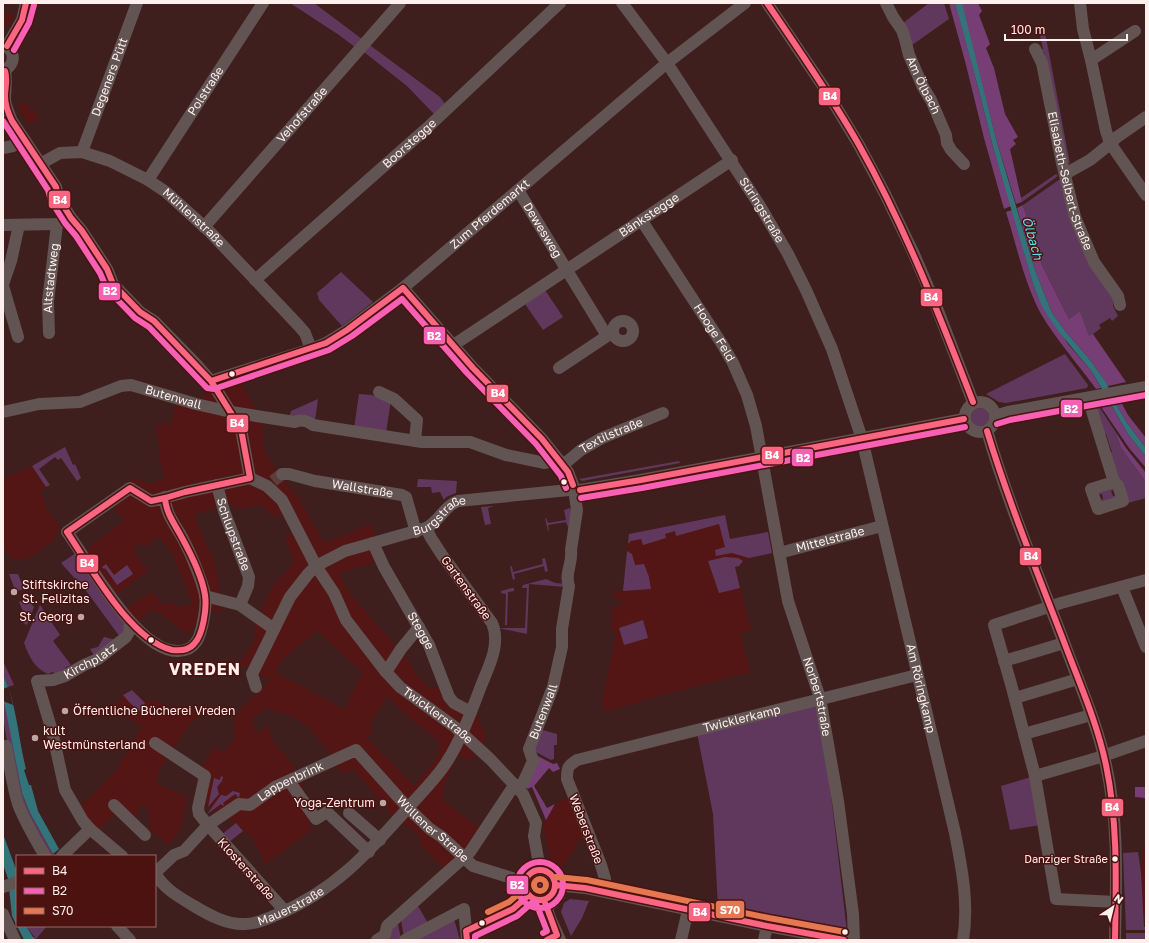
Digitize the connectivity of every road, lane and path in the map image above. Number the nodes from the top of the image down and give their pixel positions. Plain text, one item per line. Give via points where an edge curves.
1 (26, 3) edge
2 (137, 3) edge
3 (263, 3) edge
4 (400, 3) edge
5 (560, 3) edge
6 (622, 3) edge
7 (745, 3) edge
8 (767, 3) edge
9 (886, 3) edge
10 (1080, 3) edge
11 (1135, 31) dead end
12 (5, 46) edge
13 (1035, 49) dead end
14 (1091, 60) junction
15 (667, 63) junction
16 (4, 71) edge
17 (1146, 117) edge
18 (25, 141) junction
19 (1110, 143) junction
20 (3, 148) edge
21 (82, 152) junction
22 (732, 160) junction
23 (40, 164) junction
24 (964, 164) dead end
25 (1065, 174) junction
26 (148, 180) junction
27 (518, 190) junction
28 (1146, 195) edge
29 (71, 218) junction
30 (642, 221) junction
31 (57, 224) junction
32 (3, 225) edge
33 (19, 225) junction
34 (204, 227) junction
35 (566, 271) junction
36 (255, 280) junction
37 (3, 285) edge
38 (403, 288) junction
39 (1120, 306) dead end
40 (49, 333) dead end
41 (18, 337) dead end
42 (454, 346) junction
43 (310, 349) junction
44 (559, 368) dead end
45 (211, 381) junction
46 (1146, 386) edge
47 (379, 392) dead end
48 (1093, 396) junction
49 (973, 402) junction
50 (3, 412) edge
51 (231, 412) junction
52 (663, 413) dead end
53 (995, 416) junction
54 (964, 419) junction
55 (987, 431) junction
56 (862, 439) junction
57 (416, 441) junction
58 (761, 457) junction
59 (561, 462) junction
60 (250, 478) junction
61 (274, 480) junction
62 (1114, 482) dead end
63 (217, 485) junction
64 (575, 490) junction
65 (165, 497) junction
66 (882, 526) junction
67 (421, 530) junction
68 (373, 543) junction
69 (778, 553) junction
70 (316, 566) junction
71 (1146, 580) edge
72 (1122, 587) junction
73 (206, 596) junction
74 (240, 605) junction
75 (1050, 607) junction
76 (130, 622) junction
77 (419, 627) junction
78 (274, 629) junction
79 (1064, 643) junction
80 (1146, 647) edge
81 (1004, 661) junction
82 (386, 672) junction
83 (917, 675) junction
84 (1078, 679) junction
85 (256, 687) dead end
86 (820, 698) junction
87 (1015, 698) junction
88 (471, 712) junction
89 (1091, 716) junction
90 (461, 733) junction
91 (1024, 734) junction
92 (1146, 741) edge
93 (155, 743) dead end
94 (5, 746) edge
95 (356, 750) joint
96 (1104, 755) junction
97 (569, 765) joint
98 (1035, 776) junction
99 (289, 782) junction
100 (516, 787) junction
101 (114, 806) dead end
102 (408, 808) junction
103 (349, 813) dead end
104 (208, 825) junction
105 (90, 829) junction
106 (145, 835) dead end
107 (380, 840) junction
108 (368, 852) junction
109 (44, 855) edge
110 (64, 855) edge
111 (121, 855) edge
112 (464, 858) junction
113 (540, 870) junction
114 (156, 872) edge
115 (156, 874) edge
116 (525, 882) junction
117 (555, 885) junction
118 (606, 892) junction
119 (544, 900) junction
120 (1116, 902) junction
121 (688, 910) junction
122 (285, 911) junction
123 (3, 914) edge
124 (767, 926) junction
125 (118, 927) edge
126 (555, 938) edge
127 (15, 940) edge
128 (130, 940) edge
129 (378, 940) edge
130 (405, 940) edge
131 (468, 940) edge
132 (681, 940) edge
133 (764, 940) edge
134 (844, 940) edge
135 (854, 940) edge
136 (963, 940) edge
137 (1115, 940) edge

1 - 12 street via 22,20
2 - 21 street, Degeners Pütt
3 - 26 street, Polstraße
4 - 34 street, Vehofstraße
5 - 36 street, Boorstegge via 427,128
6 - 15 street, Süringstraße
7 - 15 street, Zum Pferdemarkt
8 - 49 street via 827,92 881,186 935,303
9 - 24 street, Am Ölbach via 902,30 909,55 922,87 931,100 947,143
10 - 14 street
11 - 14 street
12 - 16 street via 13,57 11,65
13 - 25 street, Elisabeth-Selbert-Straße via 1042,63
14 - 19 street
15 - 22 street, Süringstraße
15 - 27 street, Zum Pferdemarkt
16 - 18 street via 7,78 7,110
17 - 19 street
18 - 20 street
18 - 23 street
19 - 25 street via 1090,160
19 - 28 street
21 - 23 street, Mühlenstraße via 60,153
21 - 26 street, Mühlenstraße via 110,161
22 - 30 street, Bänkstegge
22 - 56 street, Süringstraße via 788,254 806,290 832,350
23 - 29 street via 56,187 58,197
25 - 39 street, Elisabeth-Selbert-Straße via 1072,208 1088,249 1118,296
26 - 34 street, Mühlenstraße via 166,192
27 - 35 street, Dewesweg
27 - 38 street, Zum Pferdemarkt
29 - 31 street
29 - 45 street via 107,269 113,284 140,312 154,320
30 - 35 street, Bänkstegge
30 - 58 street, Hooge Feld via 733,364 747,395
31 - 33 street
31 - 40 street, Altstadtweg via 48,302
32 - 33 street
33 - 37 street
34 - 36 street, Mühlenstraße
35 - 42 street, Bänkstegge
35 - 44 street via 610,334
36 - 43 street, Mühlenstraße via 299,326
37 - 41 street
38 - 42 street
38 - 43 street, Zum Pferdemarkt via 347,330
42 - 59 street
43 - 45 street, Zum Pferdemarkt
45 - 51 street
46 - 48 street
47 - 57 street via 394,399 417,420
48 - 53 street
48 - 62 street
49 - 53 street via 988,403
49 - 54 street via 966,408
50 - 51 street, Butenwall via 39,404 80,402 121,386 131,385
51 - 57 street, Butenwall via 295,422 299,420
51 - 60 street via 241,429
52 - 59 street, Textilstraße via 596,442
53 - 55 street
54 - 55 street via 967,426 974,431
54 - 56 street, Burgstraße
55 - 75 street
56 - 58 street, Burgstraße
56 - 66 street, Am Röringkamp
57 - 59 street, Butenwall via 470,442 506,455 545,463
58 - 64 street, Burgstraße
58 - 69 street, Norbertstraße
59 - 64 street
60 - 61 street
60 - 63 street
61 - 67 street, Wallstraße via 289,474 315,481 402,495 406,497
61 - 70 street, Twicklerstraße via 275,492 286,506
63 - 65 street
63 - 74 street, Schlupstraße via 249,577
64 - 67 street, Burgstraße via 458,501 448,506 435,523
64 - 100 street, Butenwall via 577,510 567,580 568,599 557,669 553,687 529,749 533,761 523,783
65 - 73 street via 167,510 183,539
65 - 76 street via 151,501 130,488 67,532
66 - 69 street, Mittelstraße
66 - 83 street, Am Röringkamp
67 - 68 street, Burgstraße
67 - 88 street, Gartenstraße via 430,538 493,626 496,642 493,657
68 - 70 street, Burgstraße via 345,552
68 - 77 street, Stegge
69 - 86 street, Norbertstraße via 788,601
70 - 78 street via 293,592
70 - 82 street, Twicklerstraße via 334,593 346,620
71 - 72 street
72 - 75 street
72 - 80 street
73 - 74 street
73 - 76 street via 198,640 183,650 175,651 155,644
74 - 78 street
75 - 79 street
75 - 81 street via 994,625
76 - 105 street, Kirchplatz via 126,637 98,659 59,678 37,681 52,731 65,790
77 - 82 street
77 - 88 street, Stegge via 431,650 450,700
78 - 85 street via 252,674
79 - 81 street
79 - 84 street
81 - 87 street
82 - 90 street, Twicklerstraße via 400,687
83 - 86 street, Twicklerkamp
83 - 136 street, Am Röringkamp via 944,785 963,878 966,902
84 - 87 street
84 - 89 street
86 - 97 street, Twicklerkamp via 577,760
86 - 135 street, Norbertstraße via 839,808
87 - 91 street
88 - 90 street, Gartenstraße
89 - 91 street
89 - 96 street
90 - 100 street, Twicklerstraße
90 - 102 street, Mauerstraße via 436,778
91 - 98 street
92 - 96 street
93 - 104 street, Klosterstraße via 205,776 198,808 199,814
94 - 109 street via 18,803
95 - 99 street, Lappenbrink
95 - 102 street, Wüllener Straße
96 - 98 street
96 - 120 street via 1115,820
97 - 118 street, Weberstraße via 567,779 601,865
98 - 120 street via 1056,899
99 - 104 street, Lappenbrink via 275,787 250,805 238,804
99 - 108 street via 316,819 327,812
100 - 112 street, Butenwall via 511,790
100 - 113 street, Twicklerstraße via 523,794 536,823 534,836
101 - 106 street
102 - 107 street, Mauerstraße
102 - 112 street, Wüllener Straße
103 - 107 street
104 - 114 street, Lappenbrink via 184,851 174,855
104 - 122 street, Klosterstraße
105 - 110 street
105 - 111 street
107 - 108 street, Mauerstraße
108 - 122 street, Mauerstraße via 335,881
112 - 116 street, Wüllener Straße via 473,866
112 - 129 street, Butenwall via 387,926 385,935
113 - 116 street via 530,874
113 - 117 street via 552,876
115 - 122 street, Mauerstraße via 173,893 226,921 254,923
116 - 119 street via 525,889 529,895 536,900
117 - 118 street
117 - 119 street via 553,892
118 - 121 street
119 - 126 street
120 - 137 street
121 - 124 street
121 - 132 street
123 - 127 street
124 - 133 street
124 - 134 street
125 - 128 street
130 - 131 street via 464,909

